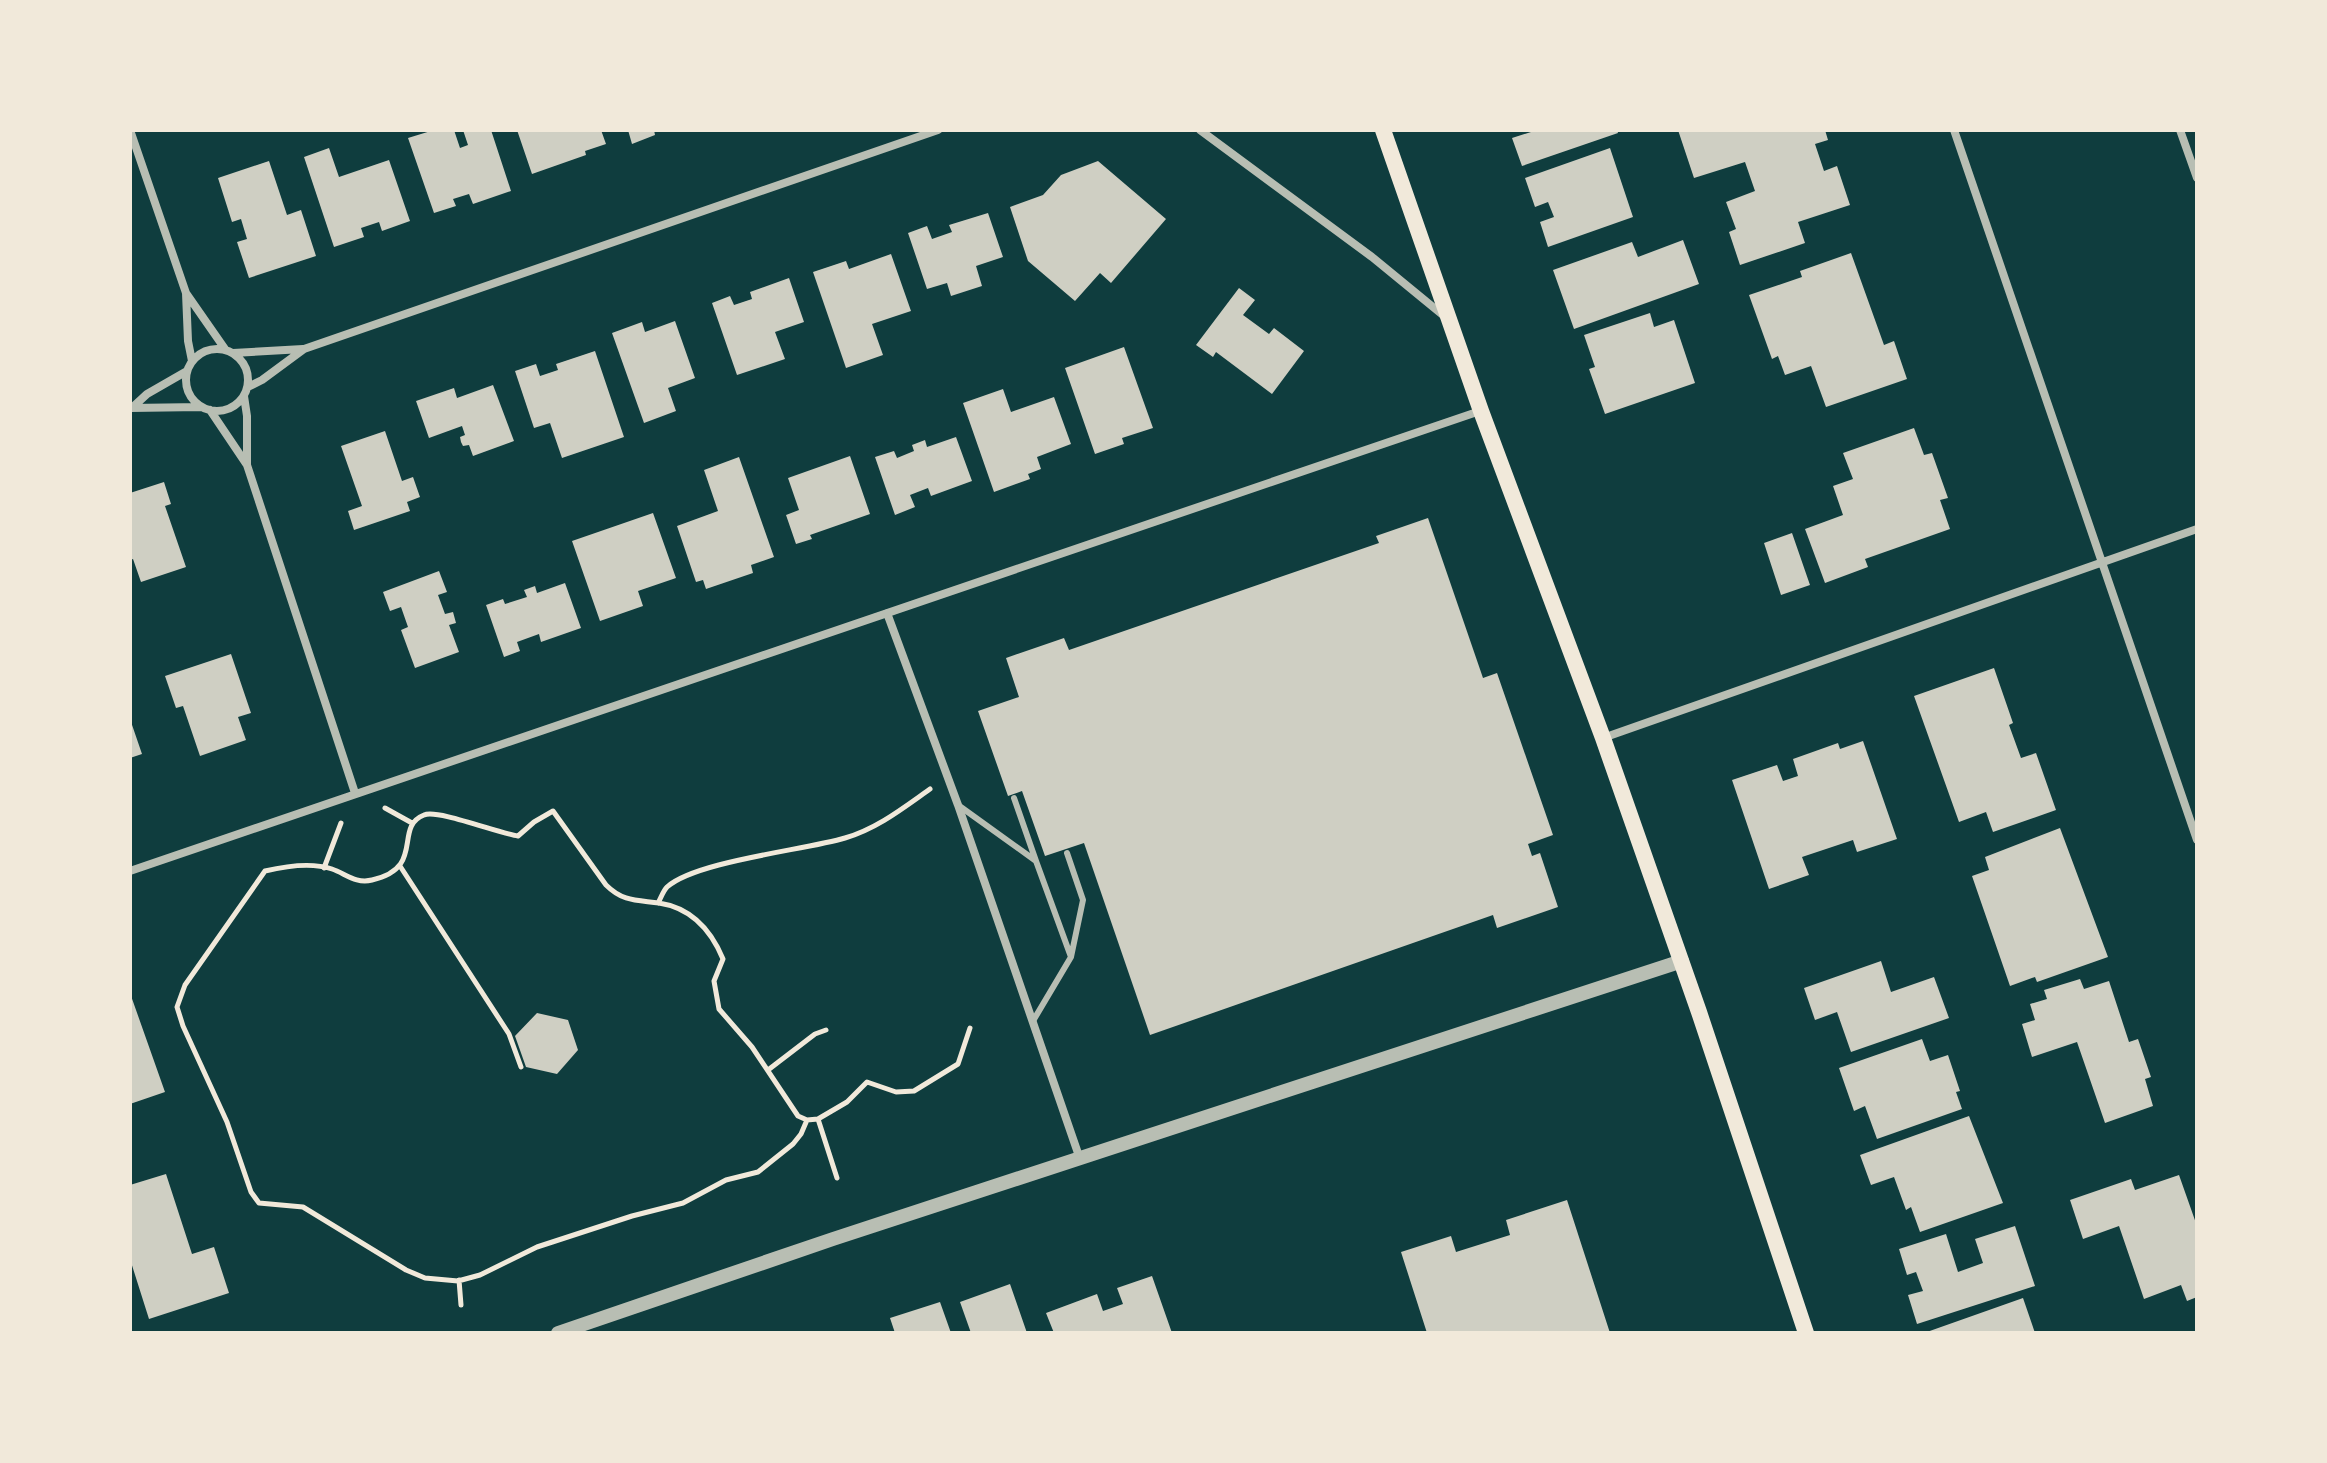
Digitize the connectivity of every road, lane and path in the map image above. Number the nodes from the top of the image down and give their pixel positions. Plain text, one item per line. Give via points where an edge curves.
1 (130, 130) edge
2 (938, 130) edge
3 (1200, 130) edge
4 (1383, 130) edge
5 (1954, 130) edge
6 (2180, 130) edge
7 (2197, 178) edge
8 (186, 293) junction
9 (1451, 322) junction
10 (304, 349) junction
11 (229, 351) junction
12 (192, 361) junction
13 (187, 371) junction
14 (246, 392) junction
15 (132, 407) edge
16 (206, 408) junction
17 (1481, 411) junction
18 (247, 465) junction
19 (2197, 529) edge
20 (2102, 562) junction
21 (887, 613) junction
22 (1603, 738) junction
23 (950, 783) junction
24 (355, 793) junction
25 (1014, 798) dead end
26 (958, 805) junction
27 (389, 811) dead end
28 (412, 823) junction
29 (339, 827) dead end
30 (2197, 840) edge
31 (1067, 853) dead end
32 (1036, 861) junction
33 (400, 866) junction
34 (324, 868) junction
35 (130, 871) edge
36 (658, 903) junction
37 (1071, 957) junction
38 (1682, 961) junction
39 (1032, 1021) junction
40 (970, 1028) dead end
41 (826, 1030) dead end
42 (521, 1067) dead end
43 (768, 1070) junction
44 (818, 1119) junction
45 (807, 1120) junction
46 (1080, 1159) junction
47 (837, 1178) dead end
48 (459, 1280) junction
49 (461, 1305) dead end
50 (558, 1333) edge
51 (1806, 1333) edge

1 - 8 street
2 - 10 street
3 - 9 street
4 - 9 main road
5 - 20 street
6 - 7 street
8 - 11 street
8 - 12 street
9 - 17 main road
10 - 11 street
10 - 14 street
11 - 12 street via 207,350
11 - 14 street via 247,368
12 - 13 street
13 - 15 street
13 - 16 street via 188,391
14 - 16 street via 229,408
14 - 18 street
15 - 16 street
16 - 18 street
17 - 21 street
17 - 22 main road
18 - 24 street
19 - 20 street
20 - 22 street
20 - 30 street
21 - 23 street
21 - 24 street
22 - 38 main road
23 - 26 street
23 - 36 path via 930,789 879,825 845,838 690,875 666,889
24 - 35 street
25 - 32 lane
26 - 32 lane
26 - 39 street
27 - 28 path
28 - 33 path
28 - 36 path via 436,813 518,836 553,811 614,893 629,901
29 - 34 path
31 - 37 lane via 1083,900
32 - 37 lane
33 - 34 path via 380,878 360,881
33 - 42 path via 509,1034
34 - 48 path via 265,871 185,985 178,999 180,1018 227,1122 254,1199 264,1205 303,1207 418,1276
36 - 43 path via 690,914 712,936 723,959 714,981 719,1009
37 - 39 lane
38 - 46 street
38 - 51 main road
39 - 46 street
40 - 44 path via 958,1064 925,1084 904,1093 867,1082
41 - 43 path
43 - 45 path via 798,1116
44 - 45 path
44 - 47 path
45 - 48 path via 793,1144 758,1172 726,1180 683,1203 537,1247
46 - 50 street
48 - 49 path

